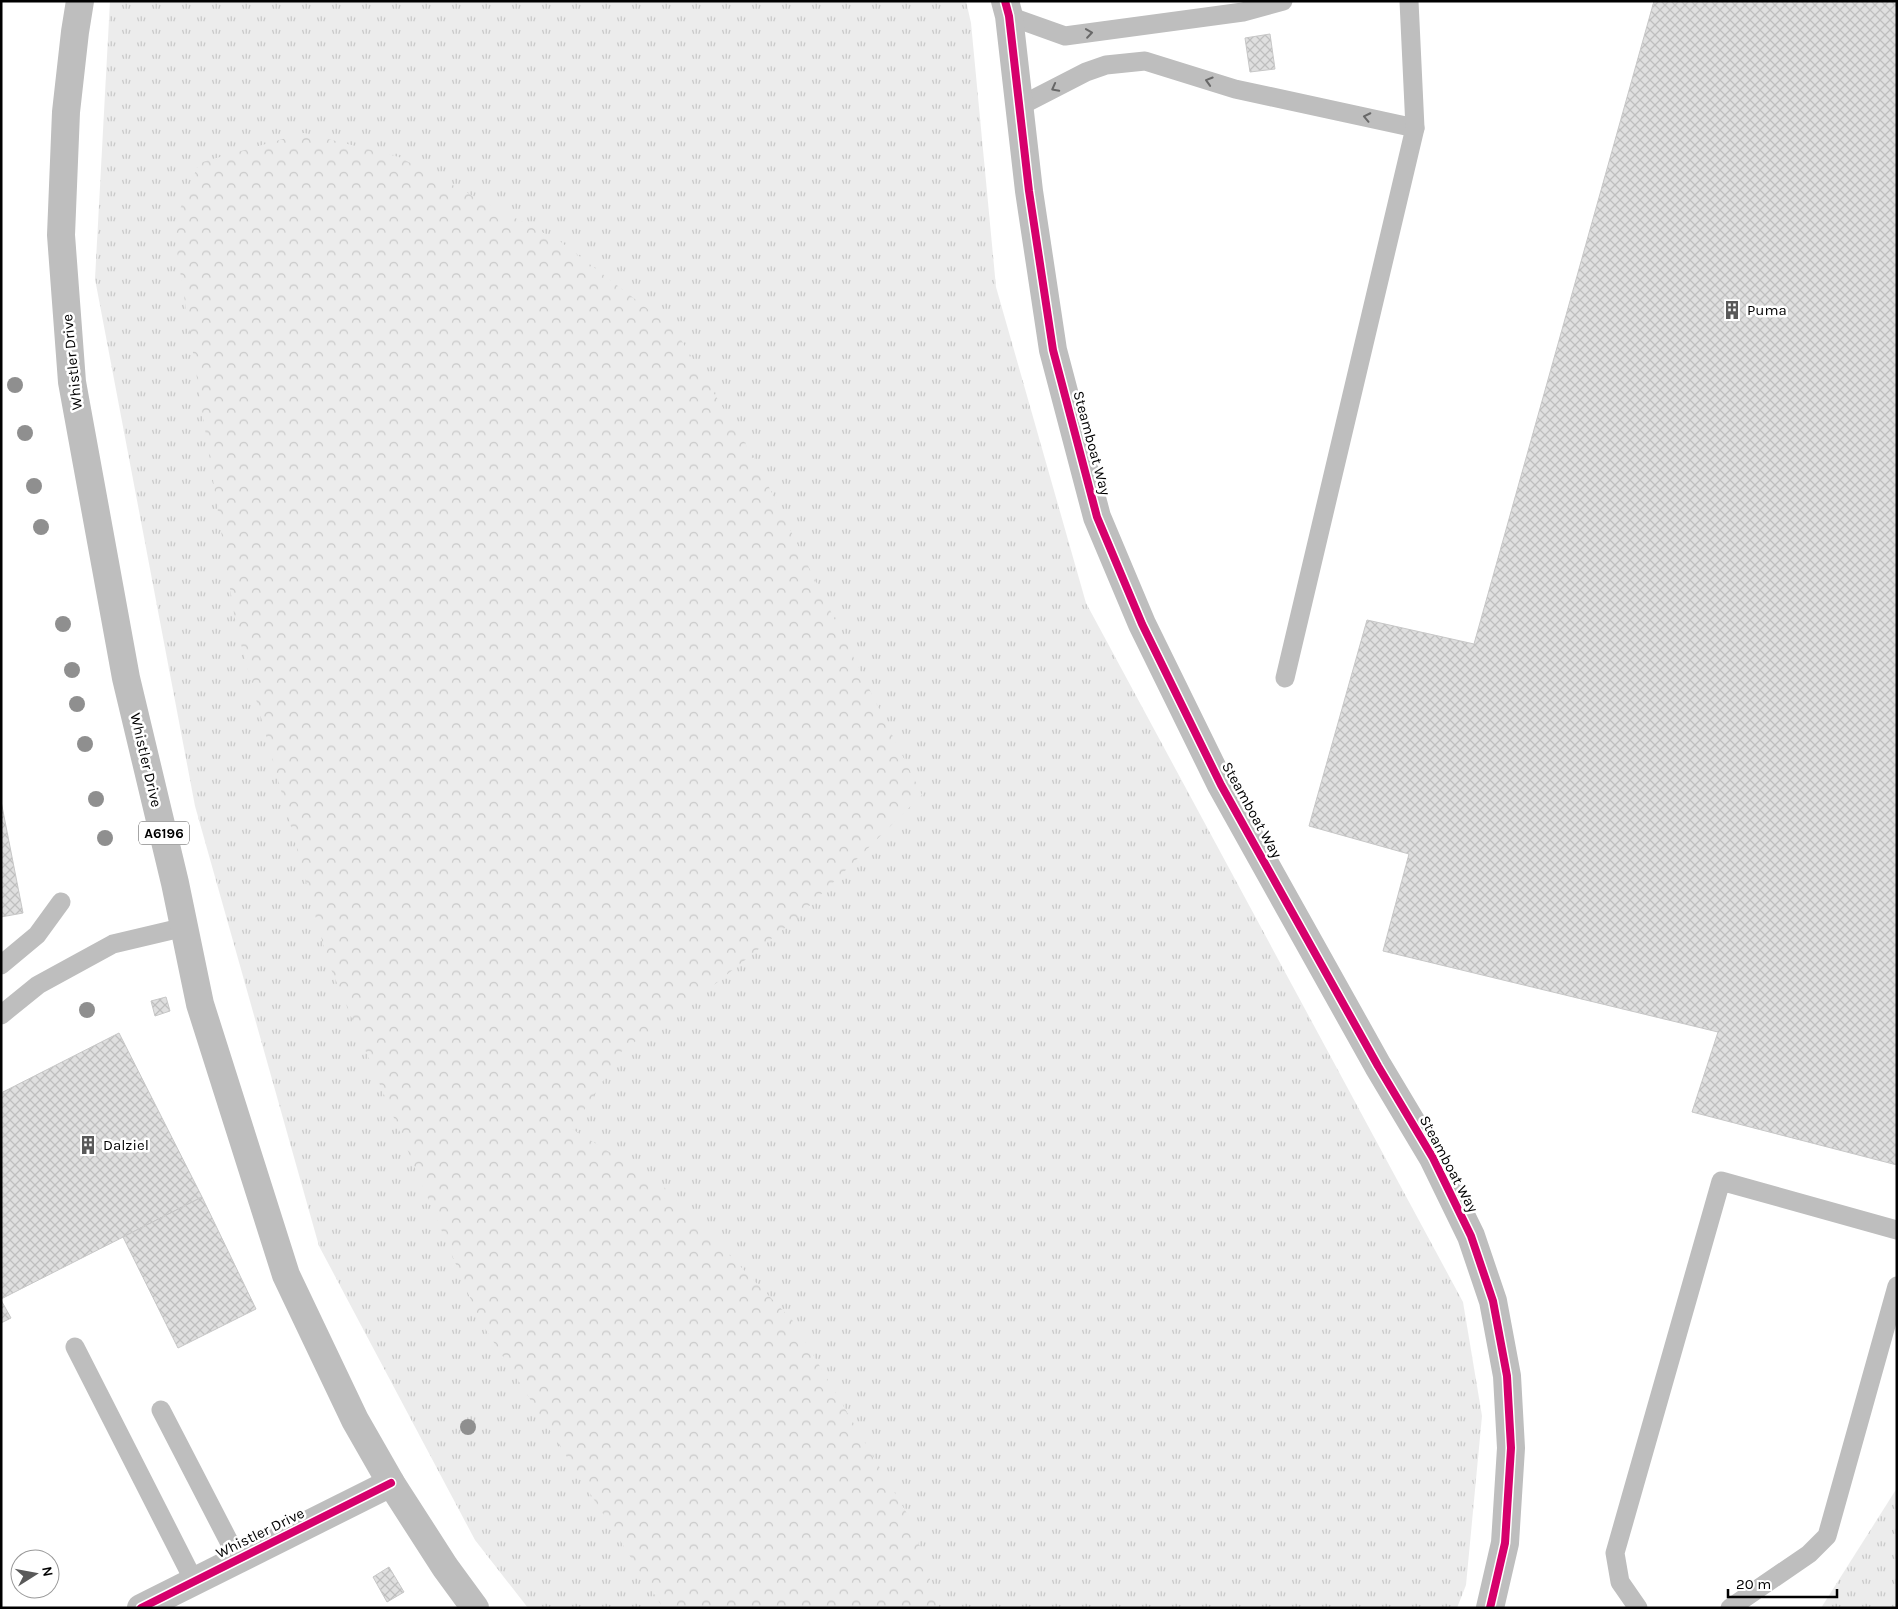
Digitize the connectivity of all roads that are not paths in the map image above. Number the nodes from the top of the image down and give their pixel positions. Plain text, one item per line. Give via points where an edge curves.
1 (80, 1) edge
2 (1283, 1) edge
3 (1409, 1) edge
4 (1007, 8) edge
5 (1018, 107) junction
6 (1415, 128) junction
7 (1285, 678) dead end
8 (61, 902) dead end
9 (185, 927) junction
10 (1, 965) edge
11 (1, 1015) edge
12 (1897, 1230) edge
13 (1897, 1286) edge
14 (75, 1347) dead end
15 (161, 1410) dead end
16 (391, 1483) junction
17 (238, 1560) junction
18 (194, 1581) junction
19 (141, 1608) edge
20 (475, 1608) edge
21 (1490, 1608) edge
22 (1638, 1608) edge
23 (1730, 1608) edge

1 - 9 street, Whistler Drive / A6196 via 66,112 61,235 72,382 126,678
4 -> 2 lane via 1065,36 1243,12
3 - 6 lane
4 - 5 street, Steamboat Way
6 -> 5 lane via 1235,89 1145,61 1106,65 1086,72
5 - 21 street, Steamboat Way via 1053,350 1097,517 1142,624 1221,785 1433,1158 1471,1236 1493,1301 1507,1376 1511,1448 1505,1543
6 - 7 lane
8 - 10 lane via 37,935
9 - 11 lane via 113,944 38,985
9 - 16 street, Whistler Drive / A6196 via 200,1004 286,1275 355,1420
12 - 22 lane via 1721,1181 1615,1553 1620,1582
13 - 23 lane via 1827,1536 1809,1554
14 - 18 lane
15 - 17 lane
16 - 17 street, Whistler Drive
16 - 20 street, Whistler Drive / A6196
17 - 18 street, Whistler Drive
18 - 19 street, Whistler Drive

